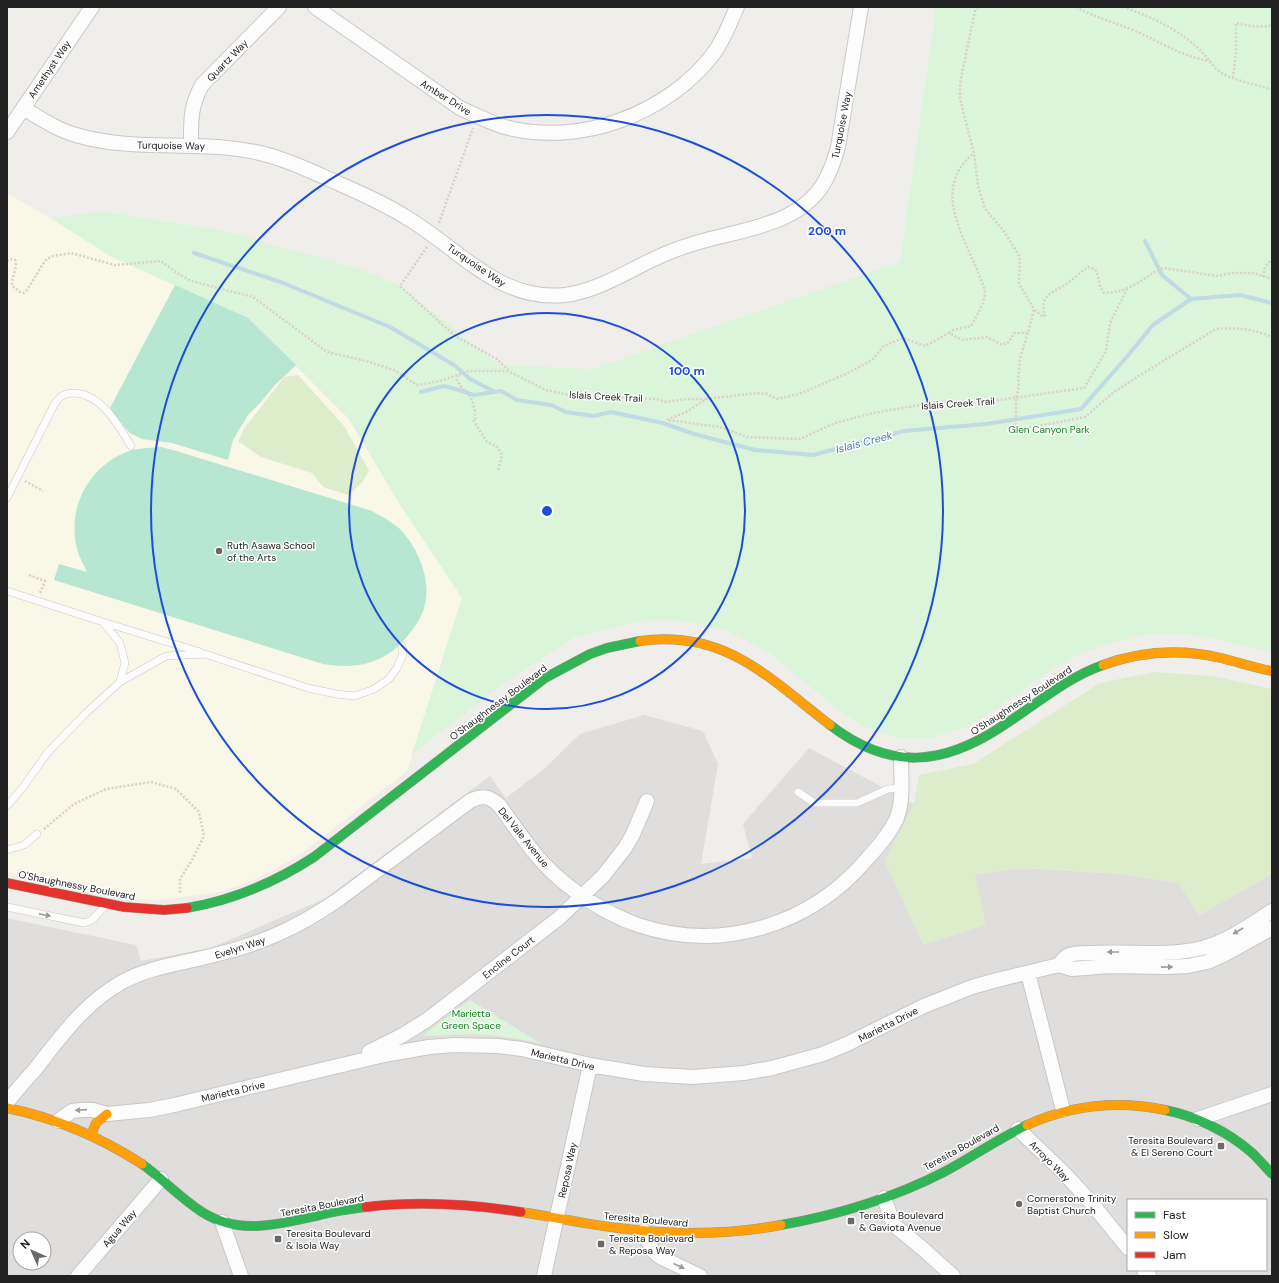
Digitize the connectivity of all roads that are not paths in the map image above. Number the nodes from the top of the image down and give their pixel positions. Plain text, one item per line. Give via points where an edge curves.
1 (92, 7) edge
2 (279, 7) edge
3 (315, 7) edge
4 (737, 7) edge
5 (860, 7) edge
6 (23, 108) junction
7 (7, 132) edge
8 (191, 146) junction
9 (131, 446) dead end
10 (7, 498) edge
11 (7, 591) edge
12 (103, 622) junction
13 (402, 646) dead end
14 (205, 654) junction
15 (1272, 671) edge
16 (120, 682) junction
17 (901, 757) junction
18 (901, 788) junction
19 (798, 792) dead end
20 (486, 797) joint
21 (647, 801) dead end
22 (7, 806) edge
23 (37, 834) road end
24 (7, 850) edge
25 (7, 883) edge
26 (582, 896) junction
27 (107, 904) junction
28 (7, 907) edge
29 (1272, 911) edge
30 (1272, 928) edge
31 (1059, 965) junction
32 (1028, 972) junction
33 (590, 1065) junction
34 (327, 1068) junction
35 (1272, 1094) edge
36 (7, 1102) edge
37 (7, 1108) edge
38 (1063, 1110) junction
39 (106, 1114) junction
40 (1198, 1119) junction
41 (58, 1121) junction
42 (1018, 1129) junction
43 (91, 1135) junction
44 (1272, 1174) edge
45 (161, 1179) junction
46 (884, 1198) junction
47 (557, 1218) junction
48 (222, 1222) junction
49 (644, 1231) junction
50 (1127, 1247) edge
51 (78, 1276) edge
52 (241, 1276) edge
53 (544, 1276) edge
54 (700, 1276) edge
55 (953, 1276) edge

1 - 6 street, Amethyst Way
2 - 8 street, Quartz Way via 202,84 192,109
3 - 4 street, Amber Drive via 460,108 506,127 549,132 573,131 619,121 641,111 683,84 701,69 714,52
5 - 8 street, Turquoise Way via 838,147 833,165 815,196 800,209 769,224 676,250 613,279 568,294 547,296 514,289 498,281 411,220 291,162 253,151
6 - 7 street, Amethyst Way
6 - 8 street, Turquoise Way via 57,128 91,139 127,144
9 - 10 lane via 114,420 99,404 88,396 67,393 59,397 54,405
11 - 12 lane
12 - 14 lane
12 - 16 lane via 120,643 126,663
13 - 14 lane via 403,654 388,680 372,690 354,696 308,688
14 - 16 lane via 166,656
15 - 17 main road, O'Shaughnessy Boulevard via 1222,658 1194,654 1166,652 1125,658 1072,678 987,737 965,748 933,757
16 - 22 lane via 48,752
17 - 18 street, Del Vale Avenue
17 - 27 main road, O'Shaughnessy Boulevard via 875,751 852,741 764,672 729,652 690,642 633,642 593,653 544,678 314,857 271,883 222,901 187,908 140,909
18 - 19 lane via 888,789 858,804 814,803
18 - 26 street, Del Vale Avenue via 900,808 896,820 859,868 843,885 823,899 777,923 732,934 683,934 660,931 613,914
20 - 26 street, Del Vale Avenue via 499,805 545,865
20 - 36 street, Evelyn Way via 477,797 470,801 339,899 293,928 243,948 141,974 107,991 76,1019
21 - 26 street, Encline Court via 625,848 603,876
23 - 24 lane via 24,845
25 - 27 main road, O'Shaughnessy Boulevard
26 - 34 street, Encline Court via 559,918 427,1020 377,1049
28 -> 27 lane via 84,923 92,920
29 -> 31 street, Marietta Drive via 1220,942 1203,948 1168,954 1080,954 1068,956
31 -> 30 street, Marietta Drive via 1072,969 1110,966 1188,966 1207,962 1225,954
31 - 32 street, Marietta Drive
32 - 33 street, Marietta Drive via 972,987 924,1006 847,1044 805,1060 772,1068 692,1077 644,1074
32 - 38 street
33 - 34 street, Marietta Drive via 522,1049 454,1045 406,1050
33 - 47 street, Reposa Way
34 - 39 street, Marietta Drive via 170,1106
35 - 40 street
37 - 41 main road, Teresita Boulevard
38 - 40 main road, Teresita Boulevard via 1090,1105 1132,1104 1173,1111
38 - 42 main road, Teresita Boulevard
39 -> 41 street, Marietta Drive via 93,1110 72,1111
39 - 43 main road via 94,1125
40 - 44 main road, Teresita Boulevard via 1250,1151
41 - 43 main road, Teresita Boulevard
42 - 46 main road, Teresita Boulevard via 944,1172
42 - 50 street, Arroyo Way via 1088,1199
43 - 45 main road, Teresita Boulevard via 127,1154
45 - 48 main road, Teresita Boulevard via 191,1205
45 - 51 street, Agua Way
46 - 49 main road, Teresita Boulevard via 808,1220 749,1230 690,1234
46 - 55 street via 894,1225
47 - 48 main road, Teresita Boulevard via 495,1208 400,1204 334,1212 275,1225 239,1226
47 - 49 main road, Teresita Boulevard via 595,1226
47 - 53 street, Reposa Way
48 - 52 street
49 -> 54 street via 652,1250 660,1257

